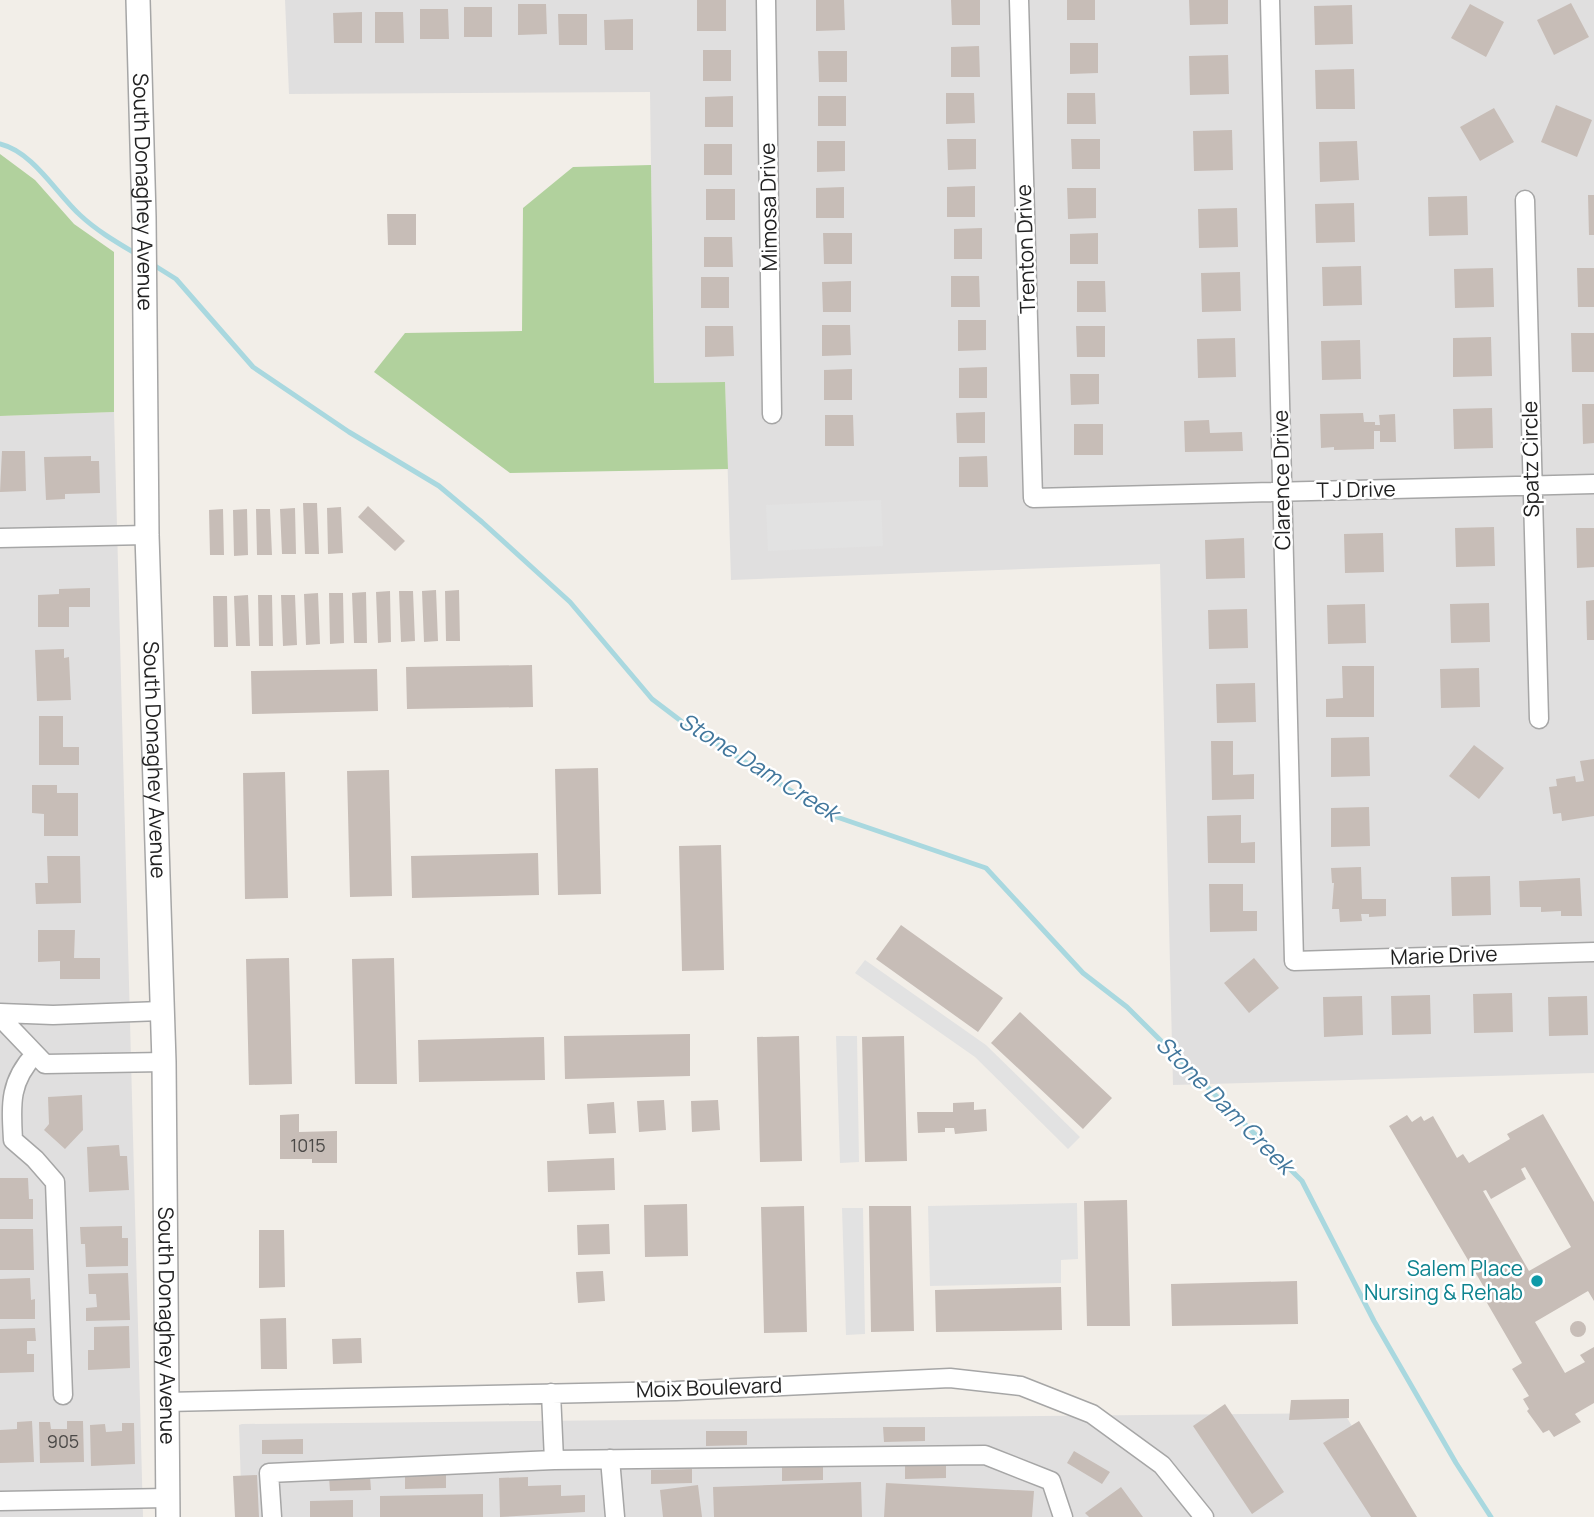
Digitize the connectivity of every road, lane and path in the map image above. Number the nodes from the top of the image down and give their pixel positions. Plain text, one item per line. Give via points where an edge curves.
1 (138, 0) edge
2 (766, 0) edge
3 (1019, 0) edge
4 (1270, 0) edge
5 (1525, 200) dead end
6 (772, 414) dead end
7 (1594, 484) edge
8 (1531, 486) junction
9 (1282, 491) junction
10 (1033, 498) joint
11 (147, 535) junction
12 (0, 538) edge
13 (1539, 719) dead end
14 (1594, 952) edge
15 (1294, 961) joint
16 (161, 1011) junction
17 (0, 1015) edge
18 (35, 1054) junction
19 (164, 1062) junction
20 (551, 1393) junction
21 (63, 1395) dead end
22 (166, 1402) junction
23 (610, 1459) junction
24 (554, 1460) junction
25 (0, 1502) edge
26 (168, 1507) edge
27 (272, 1517) edge
28 (615, 1517) edge
29 (1063, 1517) edge
30 (1204, 1517) edge

1 - 11 street, South Donaghey Avenue
2 - 6 street, Mimosa Drive
3 - 10 street, Trenton Drive
4 - 9 street, Clarence Drive
5 - 8 street, Spatz Circle
7 - 8 street, T J Drive
8 - 9 street, T J Drive
8 - 13 street, Spatz Circle
9 - 10 street, T J Drive
9 - 15 street, Clarence Drive
11 - 12 street
11 - 16 street, South Donaghey Avenue
14 - 15 street, Marie Drive
16 - 17 street
16 - 19 street, South Donaghey Avenue
17 - 18 street
18 - 19 street via 45,1064
18 - 21 street via 21,1069 11,1103 13,1140 55,1182
19 - 22 street, South Donaghey Avenue
20 - 22 street, Moix Boulevard
20 - 24 street
20 - 30 street, Moix Boulevard via 950,1378 1021,1386 1092,1414 1162,1465
22 - 26 street, South Donaghey Avenue
23 - 24 street
23 - 28 street
23 - 29 street via 985,1455 1051,1481
24 - 27 street via 269,1473
25 - 26 street

